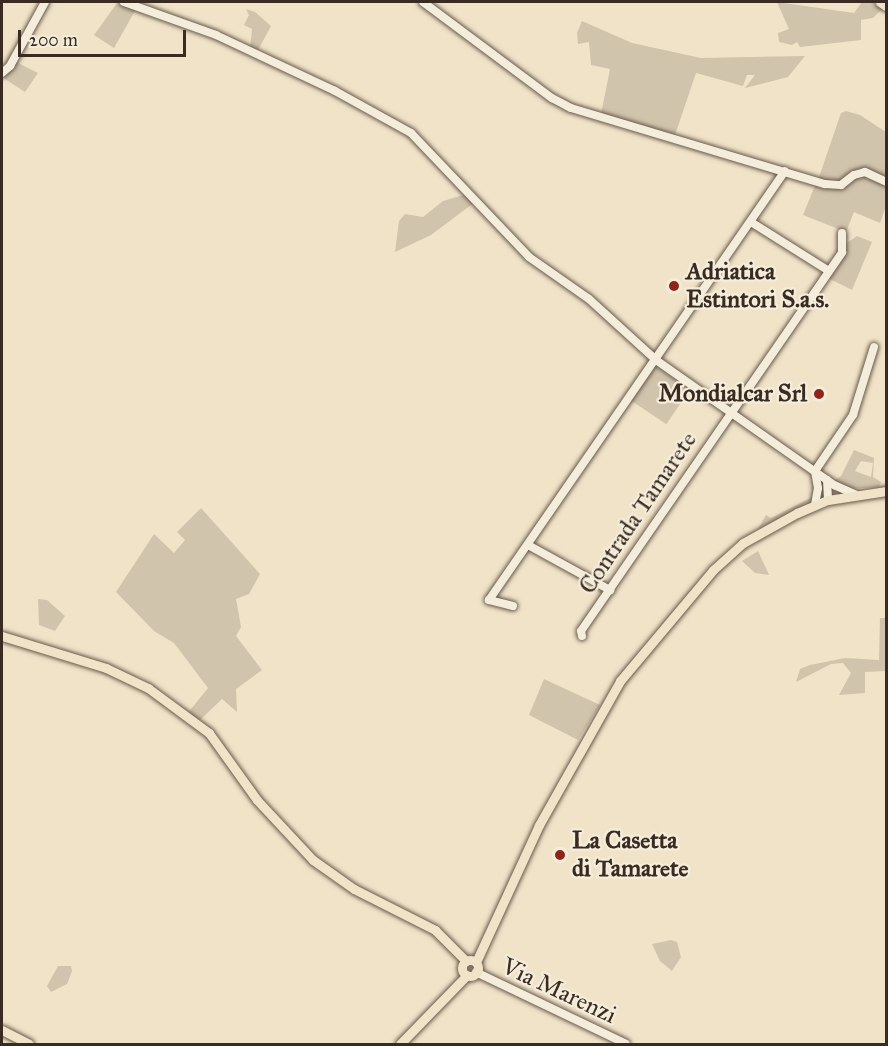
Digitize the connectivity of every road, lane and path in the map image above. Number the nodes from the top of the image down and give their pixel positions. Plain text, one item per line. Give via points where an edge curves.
1 (45, 2) edge
2 (123, 2) edge
3 (423, 2) edge
4 (880, 2) edge
5 (886, 6) edge
6 (2, 73) edge
7 (785, 171) junction
8 (886, 182) edge
9 (751, 222) junction
10 (842, 233) dead end
11 (829, 271) junction
12 (874, 347) dead end
13 (656, 360) junction
14 (730, 412) junction
15 (815, 471) junction
16 (827, 480) junction
17 (818, 488) junction
18 (886, 490) edge
19 (856, 495) junction
20 (828, 500) junction
21 (815, 505) junction
22 (528, 545) junction
23 (610, 590) junction
24 (513, 606) dead end
25 (2, 636) edge
26 (582, 636) dead end
27 (471, 968) junction
28 (2, 1030) edge
29 (29, 1044) edge
30 (400, 1044) edge
31 (626, 1044) edge

1 - 6 street via 10,66
2 - 13 street via 216,35 335,91 411,133 529,257 589,299
3 - 7 street via 560,103
4 - 5 main road
7 - 8 street via 834,186 859,172
7 - 9 street
9 - 11 street
9 - 13 street
10 - 11 street, Contrada Tamarete via 842,252
11 - 14 street, Contrada Tamarete
12 - 15 street via 853,415
13 - 14 street
13 - 22 street
14 - 15 street
14 - 23 street, Contrada Tamarete
15 - 16 street
15 - 17 street
16 - 19 street
16 - 20 street
17 - 20 street
17 - 21 street
18 - 19 main road
19 - 20 main road
20 - 21 main road
21 - 27 main road via 731,552 620,681 539,825
22 - 23 street
22 - 24 street via 489,600
23 - 26 street, Contrada Tamarete via 581,631
25 - 27 main road via 106,668 148,688 208,733 257,800 314,860 354,888 435,930
27 - 30 main road via 443,1004
27 - 31 street, Via Marenzi
28 - 29 main road

